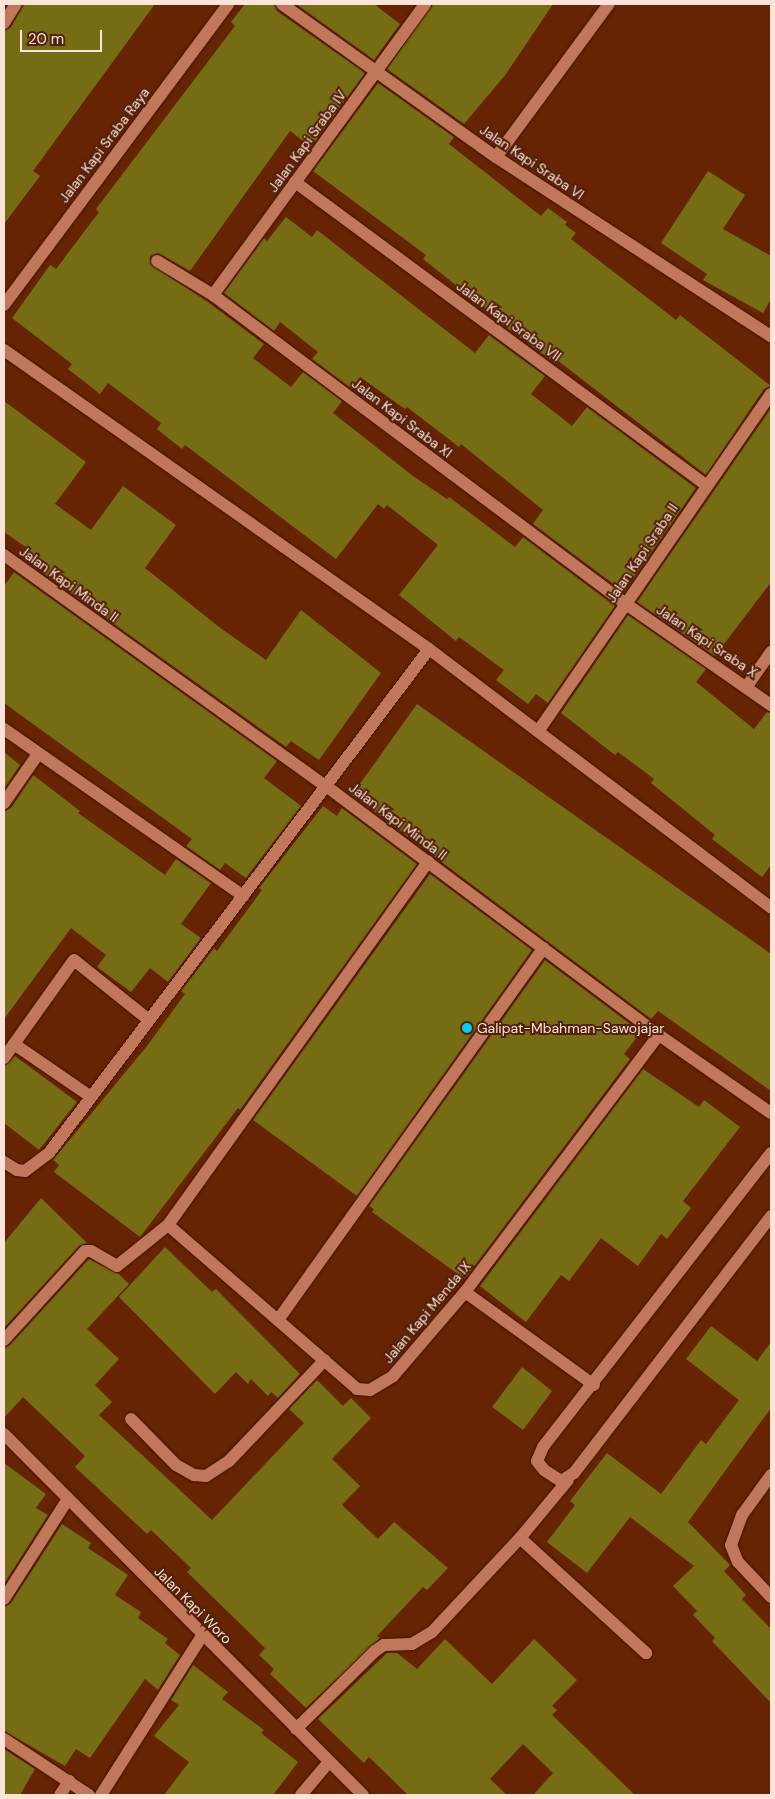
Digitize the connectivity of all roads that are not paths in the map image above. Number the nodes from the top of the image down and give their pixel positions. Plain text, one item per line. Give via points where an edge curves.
1 (16, 4) edge
2 (228, 4) edge
3 (282, 4) edge
4 (425, 4) edge
5 (609, 4) edge
6 (4, 23) edge
7 (376, 72) junction
8 (496, 157) junction
9 (295, 182) junction
10 (158, 262) dead end
11 (213, 295) junction
12 (4, 305) edge
13 (771, 336) edge
14 (4, 350) edge
15 (771, 394) edge
16 (706, 485) junction
17 (4, 557) edge
18 (626, 604) junction
19 (429, 649) junction
20 (771, 652) edge
21 (747, 686) junction
22 (771, 705) edge
23 (4, 729) edge
24 (538, 730) junction
25 (38, 754) junction
26 (326, 786) junction
27 (4, 803) edge
28 (428, 862) junction
29 (243, 896) junction
30 (771, 908) edge
31 (543, 948) junction
32 (149, 1020) junction
33 (659, 1035) junction
34 (14, 1044) junction
35 (4, 1058) edge
36 (91, 1097) junction
37 (771, 1114) edge
38 (771, 1153) edge
39 (4, 1162) edge
40 (771, 1216) edge
41 (168, 1225) junction
42 (465, 1292) junction
43 (278, 1320) junction
44 (4, 1340) edge
45 (325, 1360) junction
46 (594, 1385) junction
47 (131, 1419) dead end
48 (4, 1434) edge
49 (771, 1475) edge
50 (568, 1480) junction
51 (68, 1499) junction
52 (520, 1538) junction
53 (771, 1597) edge
54 (4, 1599) edge
55 (202, 1636) junction
56 (646, 1654) dead end
57 (296, 1728) junction
58 (4, 1739) edge
59 (329, 1762) junction
60 (70, 1781) junction
61 (60, 1795) edge
62 (89, 1795) edge
63 (100, 1795) edge
64 (301, 1795) edge
65 (364, 1795) edge

1 - 6 street
2 - 12 street, Jalan Kapi Sraba Raya
3 - 7 street, Jalan Kapi Sraba VI
4 - 7 street, Jalan Kapi Sraba IV
5 - 8 street
7 - 8 street, Jalan Kapi Sraba VI
7 - 9 street, Jalan Kapi Sraba IV
8 - 13 street, Jalan Kapi Sraba VI
9 - 11 street, Jalan Kapi Sraba IV
9 - 16 street, Jalan Kapi Sraba VII
10 - 11 street, Jalan Kapi Sraba XI
11 - 18 street, Jalan Kapi Sraba XI
14 - 19 street
15 - 16 street, Jalan Kapi Sraba II
16 - 18 street, Jalan Kapi Sraba II
17 - 26 street, Jalan Kapi Minda II
18 - 21 street, Jalan Kapi Sraba X
18 - 24 street, Jalan Kapi Sraba II
19 - 24 street
19 - 26 street
20 - 21 street
21 - 22 street, Jalan Kapi Sraba X
23 - 25 street
24 - 30 street
25 - 27 street
25 - 29 street
26 - 28 street, Jalan Kapi Minda II
26 - 29 street
28 - 31 street, Jalan Kapi Minda II
28 - 41 street
29 - 32 street
31 - 33 street, Jalan Kapi Minda II
31 - 43 street
32 - 34 street via 74,960
32 - 36 street
33 - 37 street, Jalan Kapi Minda II
33 - 42 street, Jalan Kapi Menda IX
34 - 35 street
34 - 36 street
36 - 39 street via 49,1152 33,1166 17,1170
38 - 46 street
40 - 50 street
41 - 43 street, Jalan Kapi Menda IX
41 - 44 street via 117,1266 91,1250 85,1251
42 - 45 street, Jalan Kapi Menda IX via 393,1376 379,1386 370,1390 358,1389
42 - 46 street
43 - 45 street, Jalan Kapi Menda IX
45 - 47 street via 229,1461 206,1476 194,1475 176,1465
46 - 50 street via 538,1456 537,1461 558,1481
48 - 51 street, Jalan Kapi Woro
49 - 53 street via 742,1514 731,1545 738,1562
50 - 52 street
51 - 54 street
51 - 55 street, Jalan Kapi Woro
52 - 56 street
52 - 57 street via 432,1632 412,1644 384,1645 375,1651
55 - 57 street, Jalan Kapi Woro
55 - 63 street
57 - 59 street, Jalan Kapi Woro
58 - 60 street
59 - 64 street
59 - 65 street, Jalan Kapi Woro
60 - 61 street
60 - 62 street

